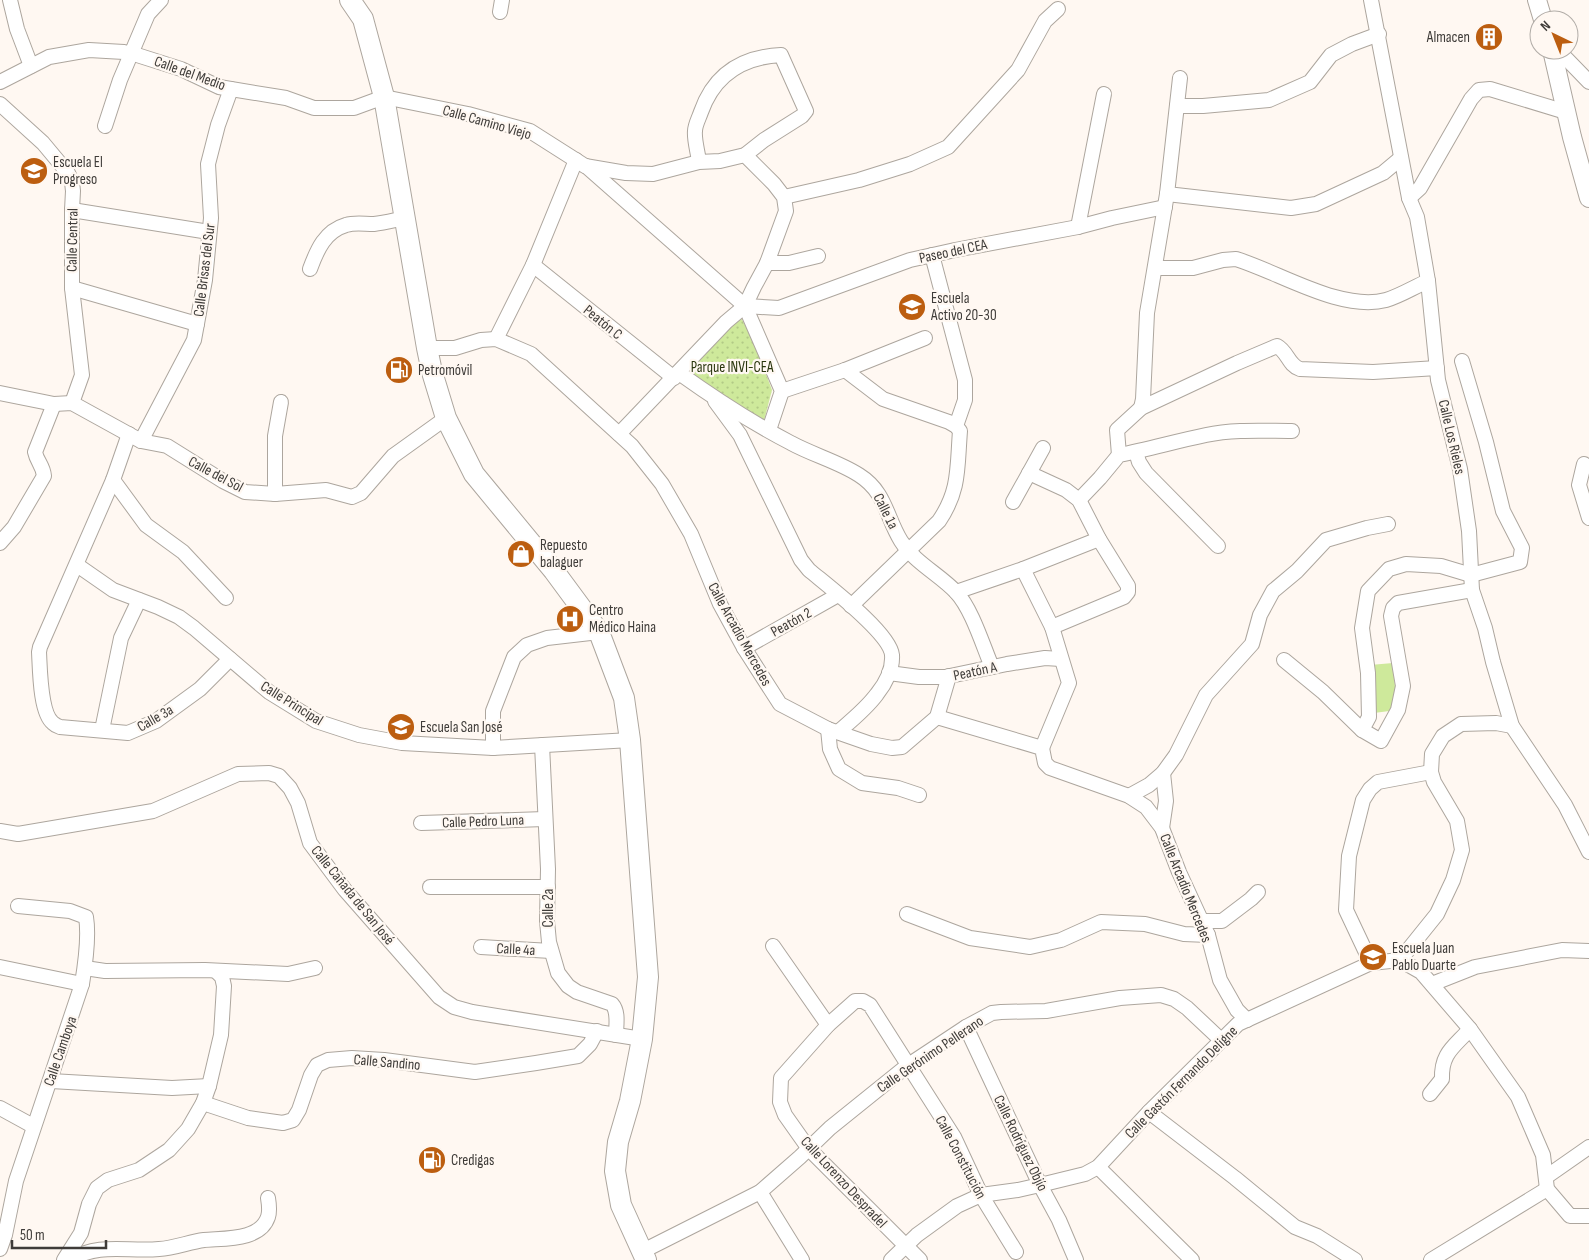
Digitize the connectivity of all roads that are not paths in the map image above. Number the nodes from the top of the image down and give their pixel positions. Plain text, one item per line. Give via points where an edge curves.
1 (10, 0) edge
2 (161, 0) edge
3 (350, 0) edge
4 (1371, 0) edge
5 (1058, 9) dead end
6 (1379, 34) junction
7 (131, 54) junction
8 (1554, 60) edge
9 (1568, 60) edge
10 (31, 66) junction
11 (1180, 78) dead end
12 (0, 82) edge
13 (1589, 82) edge
14 (231, 88) junction
15 (1104, 94) dead end
16 (384, 97) junction
17 (0, 104) edge
18 (1177, 106) junction
19 (1566, 112) junction
20 (106, 126) dead end
21 (745, 155) junction
22 (1401, 158) junction
23 (699, 162) junction
24 (581, 163) junction
25 (784, 197) junction
26 (1408, 198) junction
27 (1589, 198) edge
28 (1166, 200) junction
29 (72, 210) junction
30 (405, 218) junction
31 (1078, 227) junction
32 (209, 232) junction
33 (818, 256) dead end
34 (932, 256) junction
35 (767, 263) junction
36 (533, 265) junction
37 (1155, 268) junction
38 (310, 269) dead end
39 (1428, 282) junction
40 (72, 288) junction
41 (745, 306) junction
42 (197, 324) junction
43 (924, 338) dead end
44 (496, 339) junction
45 (428, 348) junction
46 (1462, 361) dead end
47 (1437, 368) junction
48 (845, 370) junction
49 (676, 376) junction
50 (782, 391) junction
51 (0, 393) edge
52 (711, 396) junction
53 (281, 402) dead end
54 (72, 403) junction
55 (54, 404) junction
56 (1141, 408) junction
57 (446, 418) junction
58 (956, 426) junction
59 (769, 430) junction
60 (1292, 431) dead end
61 (619, 434) junction
62 (135, 438) junction
63 (1043, 448) dead end
64 (1136, 452) junction
65 (1119, 455) junction
66 (1584, 464) dead end
67 (1029, 473) junction
68 (114, 480) junction
69 (275, 494) junction
70 (1079, 500) junction
71 (1013, 502) dead end
72 (1589, 518) edge
73 (1388, 524) dead end
74 (1099, 539) junction
75 (0, 543) edge
76 (1218, 546) dead end
77 (908, 551) junction
78 (77, 565) junction
79 (1023, 569) junction
80 (1471, 575) junction
81 (1472, 590) junction
82 (956, 592) junction
83 (838, 596) junction
84 (226, 598) dead end
85 (139, 600) junction
86 (850, 606) junction
87 (1052, 628) junction
88 (599, 632) junction
89 (744, 648) junction
90 (1061, 659) junction
91 (230, 660) junction
92 (1284, 660) dead end
93 (992, 667) junction
94 (889, 673) junction
95 (949, 676) junction
96 (44, 706) joint
97 (938, 717) junction
98 (1512, 726) junction
99 (102, 730) junction
100 (1362, 730) junction
101 (833, 731) junction
102 (630, 740) junction
103 (542, 745) junction
104 (493, 748) junction
105 (1042, 748) junction
106 (1431, 772) junction
107 (1163, 773) junction
108 (919, 795) dead end
109 (1129, 796) junction
110 (546, 819) junction
111 (421, 823) dead end
112 (1162, 828) junction
113 (0, 831) edge
114 (1585, 838) edge
115 (1589, 852) edge
116 (430, 887) dead end
117 (548, 887) junction
118 (1258, 892) dead end
119 (18, 906) dead end
120 (907, 914) dead end
121 (1202, 922) junction
122 (1208, 935) junction
123 (773, 946) dead end
124 (481, 947) dead end
125 (551, 950) junction
126 (1589, 951) edge
127 (1400, 960) junction
128 (1371, 963) junction
129 (0, 967) edge
130 (85, 968) junction
131 (316, 968) dead end
132 (216, 971) junction
133 (82, 984) junction
134 (1432, 984) junction
135 (1247, 1020) junction
136 (828, 1025) junction
137 (966, 1027) junction
138 (1470, 1029) junction
139 (597, 1032) junction
140 (616, 1035) junction
141 (642, 1039) junction
142 (1221, 1040) junction
143 (907, 1066) junction
144 (51, 1081) junction
145 (209, 1086) junction
146 (1430, 1094) dead end
147 (203, 1103) junction
148 (0, 1108) edge
149 (1149, 1112) junction
150 (33, 1126) junction
151 (1589, 1147) edge
152 (809, 1149) junction
153 (1098, 1168) junction
154 (1546, 1183) junction
155 (1040, 1185) junction
156 (760, 1192) junction
157 (981, 1195) junction
158 (268, 1198) dead end
159 (1589, 1216) edge
160 (904, 1246) junction
161 (0, 1249) edge
162 (1016, 1252) dead end
163 (644, 1256) edge
164 (64, 1260) edge
165 (70, 1260) edge
166 (802, 1260) edge
167 (891, 1260) edge
168 (920, 1260) edge
169 (1076, 1260) edge
170 (1192, 1260) edge
171 (1355, 1260) edge
172 (1431, 1260) edge

1 - 10 street via 16,29
2 - 7 street via 148,14
3 - 16 main road via 363,19
4 - 6 street, Calle Los Rieles
5 - 25 street via 1045,20 1018,70 948,147 910,164 860,180
6 - 18 street via 1331,56 1310,82 1268,100
6 - 22 street, Calle Los Rieles
7 - 10 street, Calle del Medio via 89,50 49,57
7 - 14 street, Calle del Medio
7 - 20 street
8 - 19 street
9 - 13 street
10 - 12 street, Calle del Medio
11 - 18 street
14 - 16 street, Calle del Medio via 286,98 314,108 354,108
14 - 32 street, Calle Brisas del Sur via 208,164
15 - 31 street
16 - 24 street, Calle Camino Viejo via 468,114 530,132
16 - 30 main road
17 - 29 street, Calle Central via 43,143 68,173 73,191
18 - 28 street
19 - 26 street via 1490,89 1478,90 1420,188
19 - 27 street
21 - 23 street, Calle Camino Viejo
21 - 23 street, Calle Camino Viejo via 806,111 781,55 764,56 732,68 718,82 704,104 694,130
21 - 25 street
22 - 26 street, Calle Los Rieles
22 - 28 street, Paseo del CEA via 1383,173 1305,206 1292,208
23 - 24 street, Calle Camino Viejo via 653,174 626,173
24 - 36 street
24 - 41 street
25 - 35 street via 786,211
26 - 39 street, Calle Los Rieles via 1417,217
28 - 31 street, Paseo del CEA
28 - 37 street
29 - 32 street
29 - 40 street, Calle Central
30 - 38 street via 346,225 335,230 317,249
30 - 45 main road
31 - 34 street, Paseo del CEA
32 - 42 street, Calle Brisas del Sur
33 - 35 street
34 - 41 street, Paseo del CEA via 902,263 779,308
34 - 58 street via 964,380 965,400
35 - 41 street
36 - 44 street
36 - 49 street, Peatón C
37 - 39 street via 1193,268 1236,259 1320,293 1372,302 1386,300
37 - 56 street via 1147,313
39 - 47 street, Calle Los Rieles
40 - 42 street
40 - 54 street, Calle Central via 82,375
41 - 49 street
41 - 50 street
42 - 62 street, Calle Brisas del Sur via 194,340
43 - 48 street
44 - 45 street via 455,348
44 - 61 street, Calle Arcadio Mercedes via 531,354
45 - 57 main road
46 - 80 street via 1503,511 1522,548 1520,562
47 - 56 street via 1373,372 1300,369 1294,367 1278,346
47 - 80 street, Calle Los Rieles via 1460,469 1469,530
48 - 50 street
48 - 58 street via 883,399
49 - 52 street, Calle 1a
49 - 61 street
50 - 59 street
51 - 55 street
52 - 59 street, Calle 1a
52 - 83 street via 740,435 802,560
53 - 69 street via 275,436
54 - 55 street
54 - 62 street, Calle del Sol
55 - 75 street via 35,452 36,459 44,468 44,476 14,527
56 - 65 street via 1117,430
57 - 69 street, Calle del Sol via 393,456 361,493 352,497 326,490
57 - 88 main road via 474,474 554,571
58 - 77 street via 960,432 956,485 949,507
59 - 77 street, Calle 1a via 872,484 884,501
60 - 64 street via 1208,434
61 - 89 street, Calle Arcadio Mercedes via 662,484 691,534 720,604
62 - 68 street, Calle Brisas del Sur
62 - 69 street, Calle del Sol via 167,446 245,492
63 - 67 street
64 - 65 street
64 - 76 street via 1146,473
65 - 70 street
66 - 72 street via 1579,485
67 - 70 street via 1066,490
67 - 71 street
68 - 78 street, Calle Brisas del Sur
68 - 84 street via 146,525 183,552
70 - 74 street
73 - 107 street via 1326,540 1273,590 1260,615 1252,644 1206,696 1176,755
74 - 79 street
74 - 87 street via 1128,586 1128,592 1124,597
77 - 82 street, Calle 1a
77 - 86 street
78 - 85 street, Calle Principal via 112,590
78 - 96 street, Calle Brisas del Sur via 40,647
79 - 82 street
79 - 87 street
80 - 81 street, Calle Los Rieles
80 - 100 street via 1441,566 1406,564 1389,569 1368,591 1362,628 1369,717
81 - 98 street, Calle Los Rieles
81 - 100 street via 1398,603 1393,608 1390,616 1403,686 1398,710 1380,742
82 - 93 street, Calle 1a via 965,604
83 - 86 street
83 - 89 street, Peatón 2
85 - 91 street, Calle Principal via 179,617
85 - 99 street via 121,638
86 - 94 street via 888,643 892,655
87 - 90 street
88 - 102 main road via 624,698
88 - 104 street via 547,638 527,645 514,657 493,711
89 - 101 street, Calle Arcadio Mercedes via 780,704
90 - 93 street, Peatón A via 1045,658
90 - 105 street via 1069,683
91 - 99 street, Calle 3a via 200,689 156,721 128,733
91 - 104 street, Calle Principal via 269,692 316,722 402,743
92 - 100 street
93 - 95 street, Peatón A
94 - 95 street, Peatón A
94 - 101 street via 878,694 861,712
95 - 97 street
96 - 99 street, Calle 3a via 53,723 60,727
97 - 101 street, Calle Arcadio Mercedes via 902,747 885,747
97 - 105 street
98 - 106 street via 1462,724 1443,736 1432,754
98 - 114 street, Calle Los Rieles
101 - 108 street via 830,749 839,769 862,783 898,788
102 - 103 street, Calle Principal
102 - 141 main road via 648,977
103 - 104 street, Calle Principal
103 - 110 street, Calle 2a
105 - 109 street, Calle Arcadio Mercedes via 1045,763 1050,768
106 - 127 street via 1457,821 1462,850 1453,880 1437,914
106 - 128 street via 1378,782 1363,800 1349,856 1346,910
107 - 109 street
107 - 112 street via 1166,801
109 - 112 street, Calle Arcadio Mercedes via 1146,807
110 - 111 street, Calle Pedro Luna
110 - 117 street, Calle 2a
112 - 121 street, Calle Arcadio Mercedes
113 - 139 street, Calle Cañada de San José via 18,834 153,811 238,774 280,776 298,803 310,843 345,890 439,997 454,1007 472,1012
114 - 115 street, Calle Los Rieles
116 - 117 street
117 - 125 street, Calle 2a via 547,921
118 - 121 street via 1222,921
119 - 130 street, Calle Camboya via 70,911 86,917
120 - 122 street via 970,938 1030,947 1061,940 1101,922 1145,924 1184,934
121 - 122 street, Calle Arcadio Mercedes
122 - 135 street, Calle Arcadio Mercedes via 1220,980 1236,1010
123 - 136 street
124 - 125 street, Calle 4a
125 - 140 street, Calle 2a via 558,973 568,986 614,1005
126 - 134 street via 1562,950 1476,967
127 - 128 street, Calle Gastón Fernando Deligne
127 - 134 street via 1422,972
128 - 135 street, Calle Gastón Fernando Deligne
129 - 133 street
130 - 132 street via 105,971
130 - 133 street, Calle Camboya
131 - 132 street via 288,974
132 - 145 street via 224,986 222,1020
133 - 144 street, Calle Camboya
134 - 138 street
135 - 142 street, Calle Gastón Fernando Deligne
136 - 143 street, Calle Constitución via 855,1001 863,1001 870,1005
136 - 152 street, Calle Lorenzo Despradel via 781,1078 780,1102 785,1115
137 - 142 street, Calle Gerónimo Pellerano via 992,1013 1046,1011 1120,998 1161,995 1187,1008
137 - 143 street, Calle Gerónimo Pellerano
137 - 155 street, Calle Rodríguez Objío
138 - 146 street via 1446,1056 1442,1079
138 - 154 street via 1518,1097 1543,1156
139 - 140 street, Calle Cañada de San José
139 - 147 street, Calle Sandino via 578,1056 474,1072 384,1060 328,1060 317,1065 311,1075 293,1120 283,1123 248,1118
140 - 141 street, Calle Cañada de San José
141 - 163 main road via 618,1142 615,1171 621,1205
142 - 149 street, Calle Gastón Fernando Deligne
143 - 152 street, Calle Gerónimo Pellerano
143 - 157 street, Calle Constitución via 954,1137
144 - 145 street via 172,1088
144 - 150 street, Calle Camboya
145 - 147 street
147 - 164 street via 188,1130 169,1150 139,1170 108,1180 97,1188 80,1233
148 - 150 street
149 - 153 street, Calle Gastón Fernando Deligne
149 - 171 street via 1295,1227 1317,1236
150 - 161 street, Calle Camboya
151 - 154 street
152 - 156 street, Calle Gerónimo Pellerano
152 - 160 street, Calle Lorenzo Despradel
153 - 155 street, Calle Gastón Fernando Deligne
153 - 170 street
154 - 159 street via 1570,1216
154 - 172 street
155 - 157 street, Calle Gastón Fernando Deligne
155 - 169 street, Calle Rodríguez Objío
156 - 163 street, Calle Gerónimo Pellerano
156 - 166 street
157 - 160 street, Calle Gastón Fernando Deligne via 957,1206
157 - 162 street, Calle Constitución
158 - 165 street via 268,1217 263,1225 241,1238 195,1241 138,1251 101,1248
160 - 167 street, Calle Gastón Fernando Deligne
160 - 168 street, Calle Lorenzo Despradel

